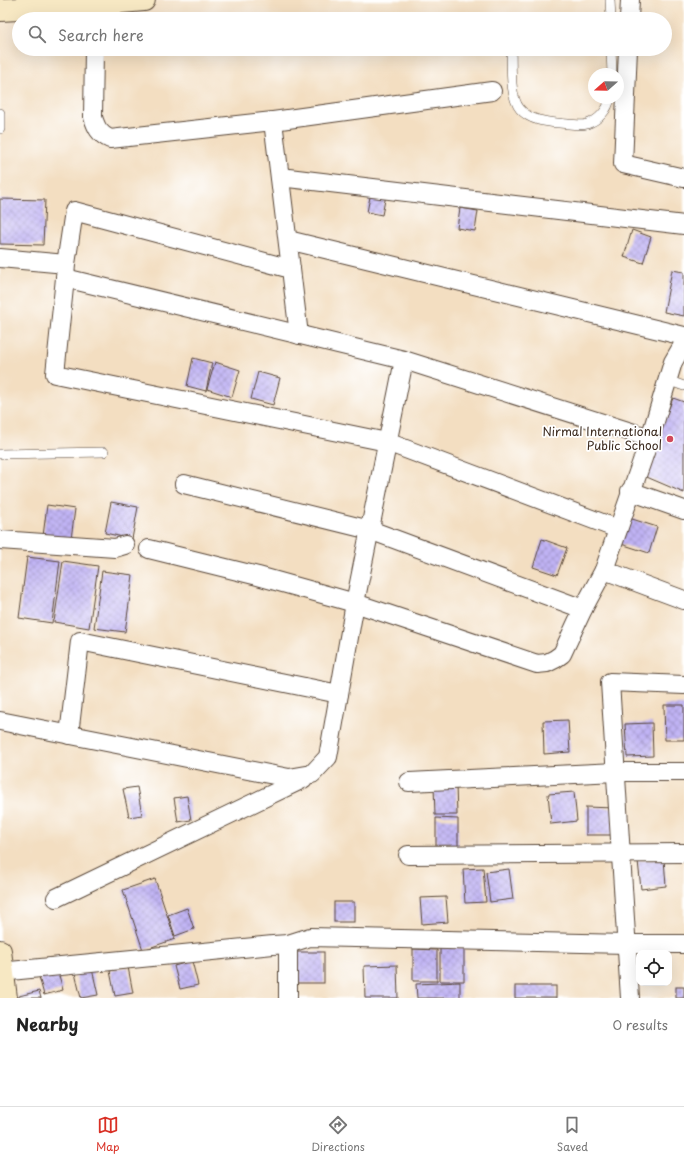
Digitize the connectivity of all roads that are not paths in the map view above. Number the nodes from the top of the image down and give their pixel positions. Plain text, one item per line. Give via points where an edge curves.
1 (144, 0) edge
2 (610, 0) edge
3 (630, 0) edge
4 (85, 8) edge
5 (0, 10) edge
6 (611, 12) edge
7 (630, 12) edge
8 (94, 56) edge
9 (511, 56) edge
10 (612, 56) edge
11 (628, 56) edge
12 (612, 68) edge
13 (492, 91) dead end
14 (608, 104) edge
15 (0, 113) edge
16 (273, 121) junction
17 (0, 129) edge
18 (280, 177) junction
19 (684, 178) edge
20 (684, 225) edge
21 (288, 240) junction
22 (0, 258) edge
23 (291, 269) junction
24 (65, 271) junction
25 (299, 336) junction
26 (684, 336) edge
27 (684, 344) edge
28 (404, 360) junction
29 (679, 363) edge
30 (676, 383) edge
31 (650, 438) junction
32 (387, 442) junction
33 (104, 452) dead end
34 (0, 454) edge
35 (184, 484) dead end
36 (630, 491) junction
37 (684, 510) edge
38 (618, 529) junction
39 (370, 530) junction
40 (0, 540) edge
41 (125, 545) dead end
42 (149, 549) dead end
43 (604, 570) junction
44 (684, 600) edge
45 (355, 603) junction
46 (583, 609) junction
47 (684, 685) edge
48 (339, 694) junction
49 (0, 721) edge
50 (69, 735) junction
51 (616, 772) junction
52 (684, 772) edge
53 (312, 774) junction
54 (409, 782) dead end
55 (620, 853) junction
56 (684, 853) edge
57 (408, 855) dead end
58 (56, 898) dead end
59 (288, 944) junction
60 (627, 944) junction
61 (684, 944) edge
62 (0, 950) edge
63 (1, 972) edge
64 (6, 998) edge
65 (288, 998) edge
66 (630, 998) edge

1 - 4 street
2 - 6 lane
3 - 7 street
4 - 5 street
8 - 16 street via 93,117 102,135 110,139
9 - 14 lane via 514,96 528,116 544,122 585,125 602,115
10 - 12 lane
11 - 19 street via 623,164
13 - 16 street
15 - 17 lane
16 - 18 street
18 - 20 street
18 - 21 street
21 - 23 street
21 - 26 street
22 - 24 street
23 - 24 street via 74,211
23 - 25 street
24 - 25 street
24 - 32 street via 55,374
25 - 28 street
27 - 29 street
28 - 31 street
28 - 32 street
29 - 30 street
30 - 31 street
31 - 36 street
32 - 38 street
32 - 39 street
33 - 34 lane
35 - 39 street
36 - 37 street
36 - 38 street
38 - 43 street
39 - 45 street
39 - 46 street
40 - 41 street via 115,548
42 - 45 street
43 - 44 street
43 - 46 street
45 - 46 street via 537,664 547,663 562,654
45 - 48 street
47 - 51 street via 610,682
48 - 50 street via 80,641
48 - 53 street via 328,757
49 - 50 street
50 - 53 street via 289,778
51 - 52 street
51 - 54 street
51 - 55 street
53 - 58 street
55 - 56 street
55 - 57 street
55 - 60 street
59 - 60 street via 310,937
59 - 63 street
59 - 65 street
60 - 61 street
60 - 66 street
62 - 63 street
63 - 64 street

